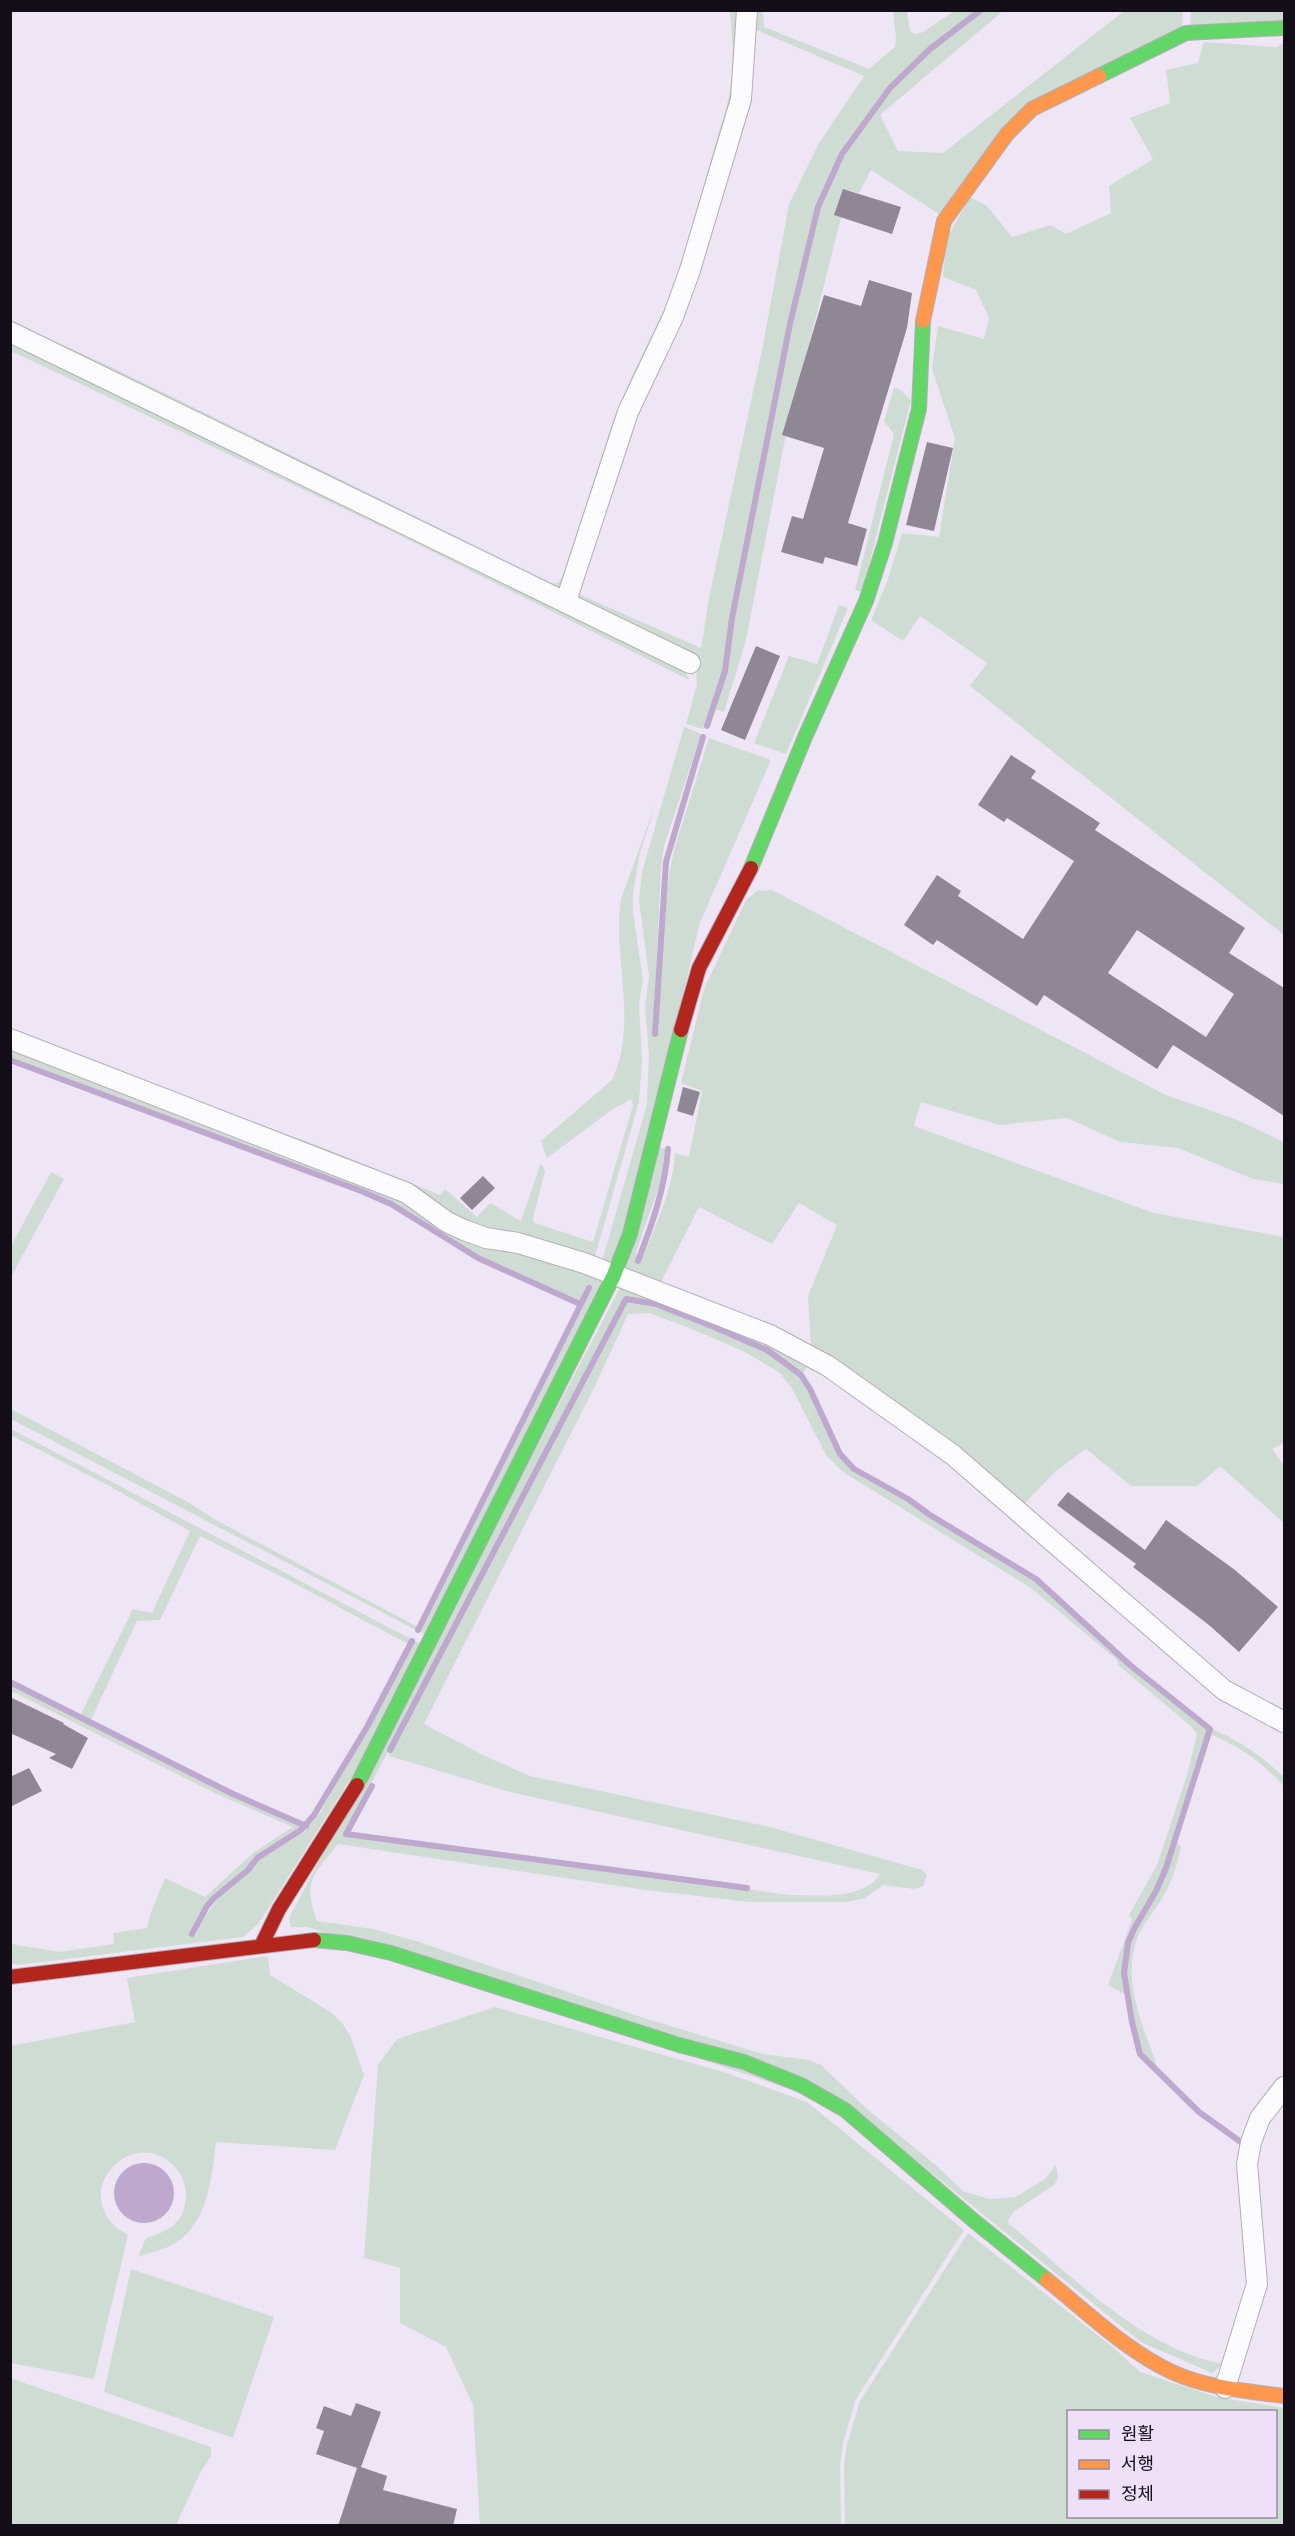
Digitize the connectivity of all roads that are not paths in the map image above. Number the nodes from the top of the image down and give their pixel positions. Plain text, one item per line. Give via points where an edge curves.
1 (747, 10) edge
2 (1284, 28) edge
3 (10, 332) edge
4 (566, 601) junction
5 (690, 663) dead end
6 (10, 1039) edge
7 (614, 1275) junction
8 (1284, 1722) edge
9 (261, 1946) junction
10 (10, 1977) edge
11 (1284, 2088) edge
12 (1225, 2388) junction
13 (1284, 2396) edge

1 - 4 street via 741,99 690,270 673,317 628,412
2 - 7 street via 1186,33 1032,109 1007,134 944,221 924,310 919,409 885,543 866,601 749,874 699,968 630,1234
3 - 4 street
4 - 5 street
6 - 7 street via 407,1193 464,1230 518,1243
7 - 8 street via 770,1335 828,1366 953,1455 1224,1690
7 - 9 street via 370,1761
9 - 10 street
9 - 12 street via 312,1940 392,1953 744,2062 801,2085 845,2110 1135,2351 1173,2372
11 - 12 street via 1260,2118 1251,2142 1247,2164 1257,2284
12 - 13 street

